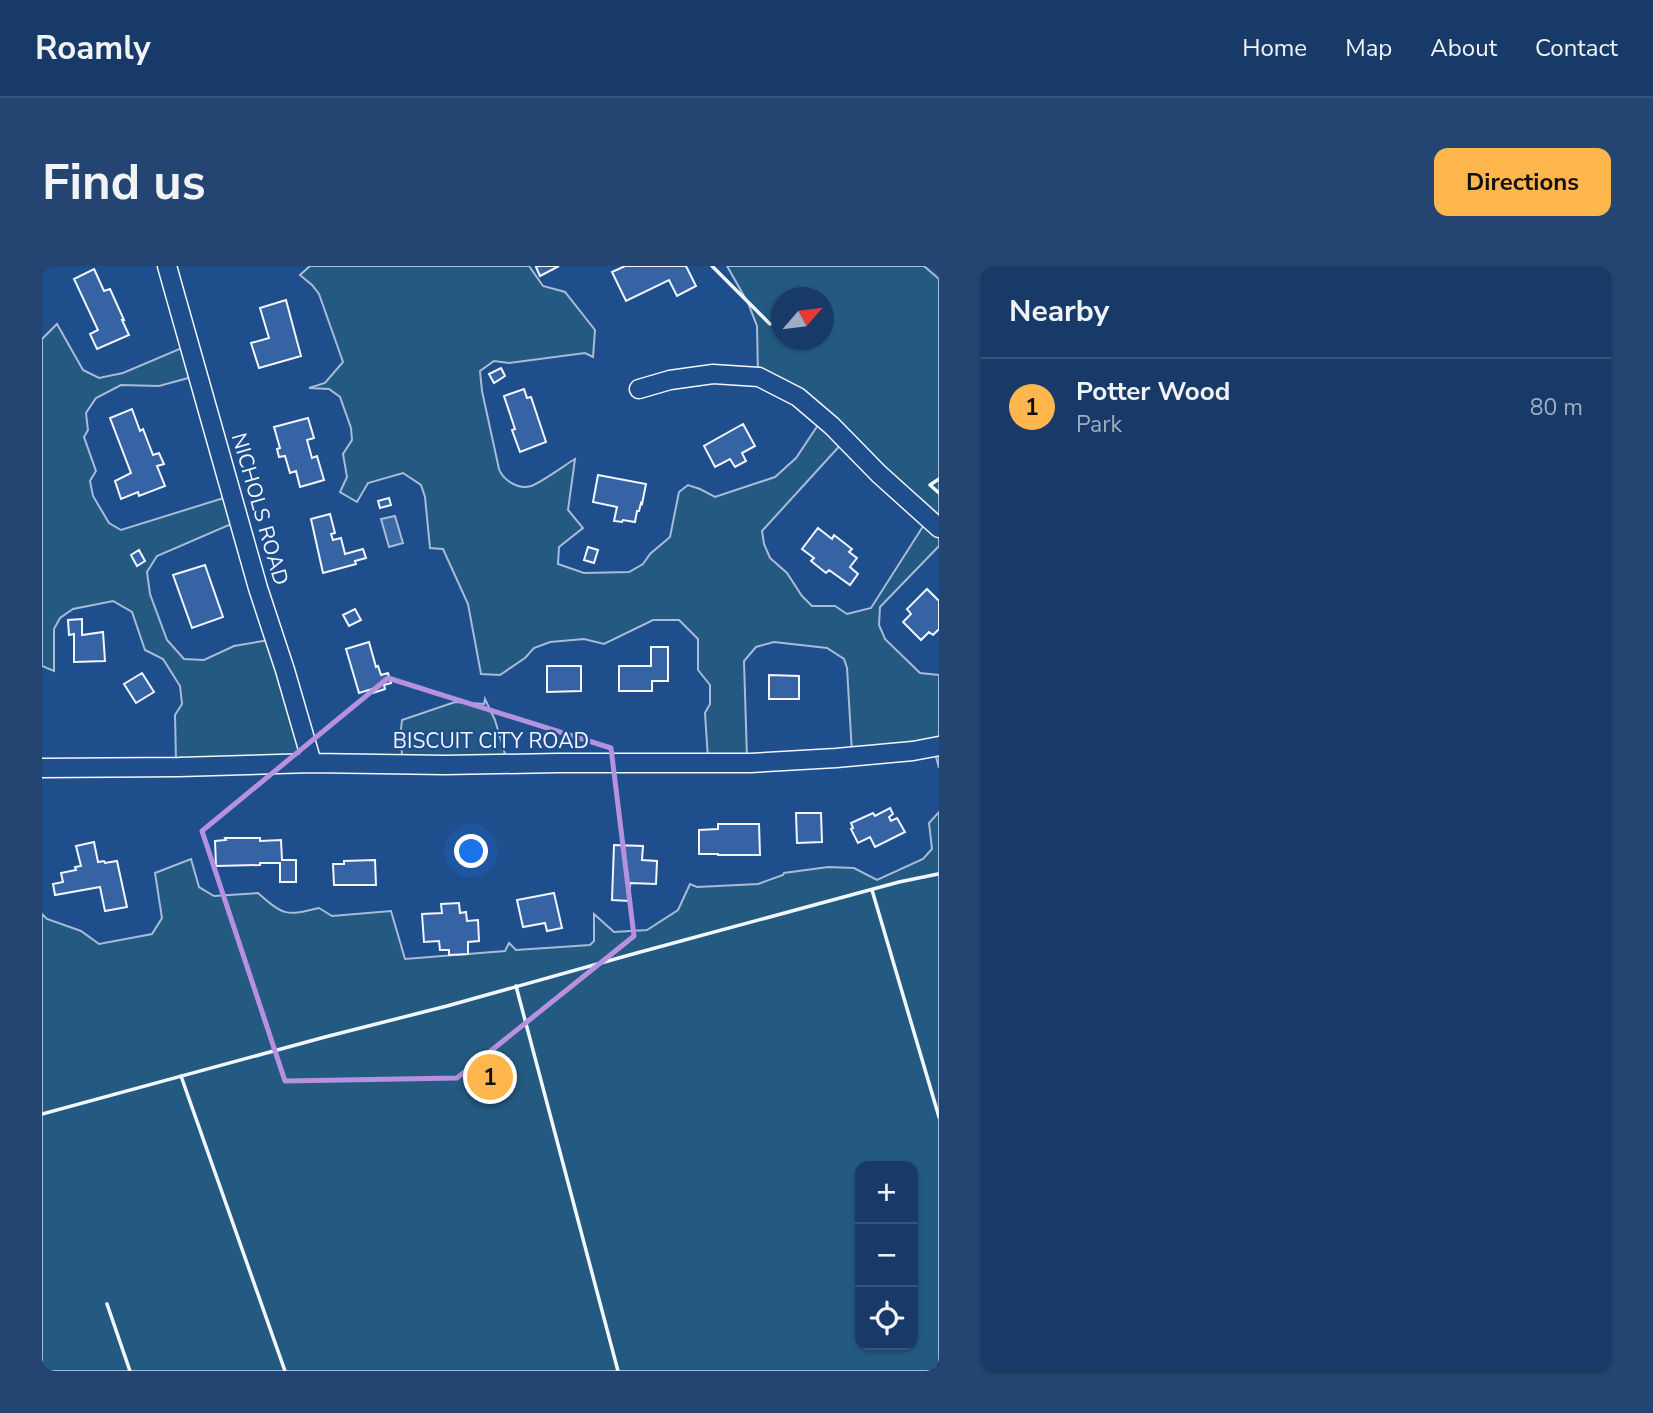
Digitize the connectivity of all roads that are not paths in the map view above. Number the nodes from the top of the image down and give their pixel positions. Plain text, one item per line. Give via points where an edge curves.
1 (167, 266) edge
2 (639, 389) dead end
3 (939, 528) edge
4 (939, 747) edge
5 (312, 763) junction
6 (42, 768) edge

1 - 5 street, NICHOLS ROAD
2 - 3 street via 713,374 759,377 798,397
4 - 5 street, BISCUIT CITY ROAD via 751,763
5 - 6 street, BISCUIT CITY ROAD

